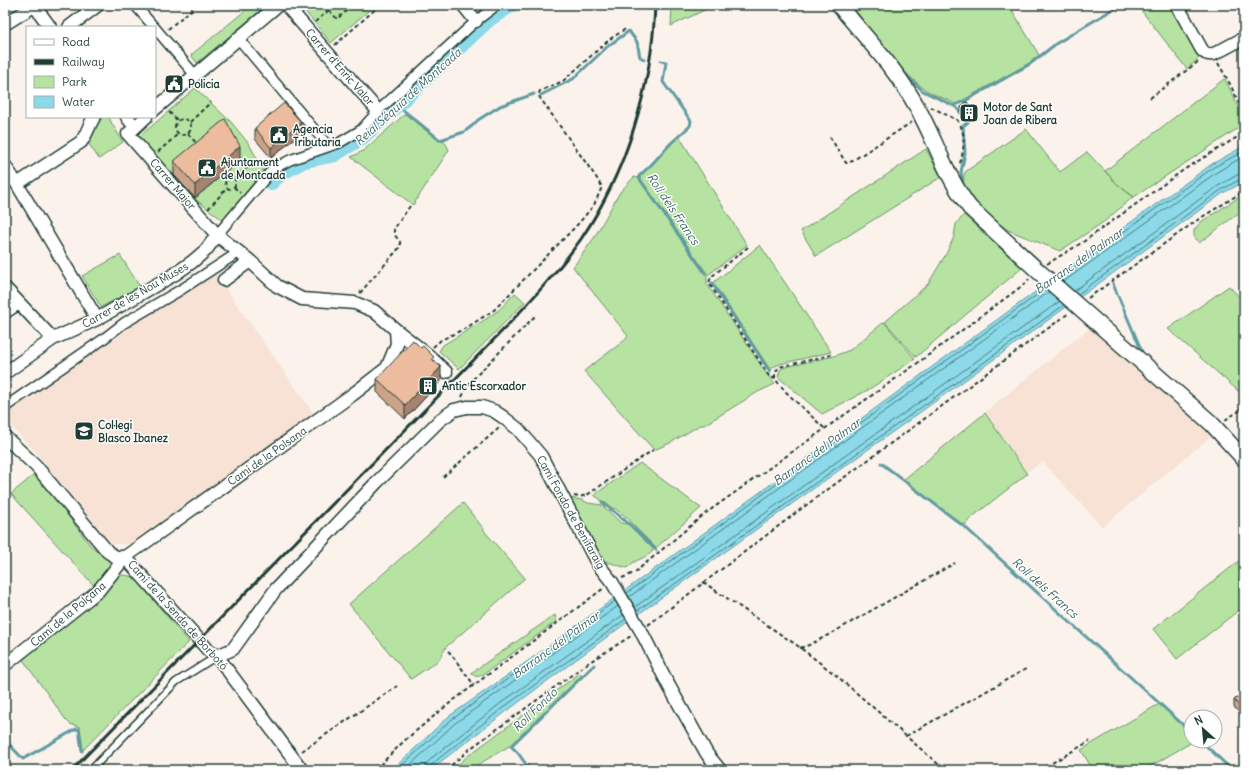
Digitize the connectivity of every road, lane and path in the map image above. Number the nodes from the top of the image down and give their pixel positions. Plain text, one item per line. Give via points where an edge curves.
1 (98, 5) edge
2 (135, 5) edge
3 (197, 5) edge
4 (278, 5) edge
5 (286, 5) edge
6 (325, 5) edge
7 (353, 5) edge
8 (380, 5) edge
9 (463, 5) edge
10 (497, 5) edge
11 (839, 5) edge
12 (1177, 5) edge
13 (34, 6) edge
14 (329, 10) junction
15 (476, 21) junction
16 (315, 22) dead end
17 (5, 24) edge
18 (49, 26) edge
19 (69, 26) edge
20 (153, 26) edge
21 (627, 28) dead end
22 (156, 30) edge
23 (238, 38) junction
24 (1244, 38) edge
25 (327, 52) junction
26 (1210, 54) junction
27 (195, 75) junction
28 (910, 95) junction
29 (1150, 98) dead end
30 (211, 102) dead end
31 (156, 108) edge
32 (378, 112) junction
33 (1244, 114) edge
34 (94, 118) edge
35 (127, 118) edge
36 (145, 118) edge
37 (923, 118) junction
38 (190, 122) junction
39 (132, 130) junction
40 (1244, 132) edge
41 (178, 134) junction
42 (188, 134) junction
43 (830, 137) dead end
44 (200, 146) edge
45 (328, 146) junction
46 (157, 153) dead end
47 (254, 161) dead end
48 (5, 166) edge
49 (224, 175) dead end
50 (227, 179) junction
51 (235, 179) junction
52 (952, 182) junction
53 (17, 184) junction
54 (234, 187) junction
55 (227, 188) junction
56 (1244, 191) edge
57 (243, 197) dead end
58 (410, 206) dead end
59 (208, 209) dead end
60 (217, 235) junction
61 (748, 247) dead end
62 (237, 250) junction
63 (250, 261) junction
64 (1037, 270) junction
65 (224, 280) dead end
66 (5, 288) edge
67 (355, 303) junction
68 (20, 304) junction
69 (1079, 306) junction
70 (5, 314) edge
71 (535, 316) dead end
72 (97, 319) junction
73 (396, 330) junction
74 (53, 339) junction
75 (428, 355) junction
76 (830, 355) dead end
77 (446, 372) dead end
78 (5, 373) edge
79 (775, 379) junction
80 (5, 407) edge
81 (461, 408) junction
82 (1244, 408) edge
83 (507, 420) junction
84 (824, 428) junction
85 (1216, 429) junction
86 (5, 437) edge
87 (652, 450) dead end
88 (1244, 459) edge
89 (443, 477) dead end
90 (562, 494) junction
91 (125, 557) junction
92 (955, 562) dead end
93 (612, 582) junction
94 (703, 582) junction
95 (641, 630) junction
96 (800, 648) junction
97 (448, 651) dead end
98 (217, 656) junction
99 (5, 665) edge
100 (1026, 669) dead end
101 (474, 685) junction
102 (397, 686) dead end
103 (906, 736) junction
104 (1090, 741) dead end
105 (293, 758) junction
106 (91, 770) edge
107 (302, 770) edge
108 (375, 770) edge
109 (446, 770) edge
110 (720, 770) edge
111 (945, 770) edge
112 (1040, 770) edge

1 - 19 street
2 - 20 street
3 - 22 path
4 - 23 street
5 - 25 street, Carrer d'Enric Valor
6 - 14 path
7 - 14 path via 337,19
8 - 25 path
9 - 15 street
10 - 15 street
11 - 28 street via 883,57
12 - 26 street via 1202,50
13 - 17 street
13 - 18 street
14 - 16 path
15 - 32 street
21 - 75 path via 610,39 563,81 540,91 538,95 602,187 594,205 574,229 494,310 441,340
22 - 27 street
23 - 27 street
23 - 45 street
24 - 26 street
25 - 32 street, Carrer d'Enric Valor
26 - 29 path
26 - 33 path via 1230,84
27 - 31 street
28 - 37 street
28 - 52 path via 960,123 963,153
30 - 38 path
32 - 45 street via 360,130 339,143
34 - 53 street via 82,142
35 - 39 street, Carrer Major
36 - 39 street
37 - 43 path via 907,125 849,163
37 - 52 street
38 - 41 path via 182,119 178,121 175,129
38 - 42 path via 192,127
39 - 60 street, Carrer Major
40 - 64 path via 1185,169 1083,242
41 - 42 path
41 - 46 path
42 - 44 path
45 - 60 street via 273,169
47 - 51 path
48 - 53 street
49 - 50 path
50 - 51 path
50 - 55 path
51 - 54 path
52 - 64 street via 970,208
53 - 72 street
54 - 55 path
54 - 57 path
55 - 59 path
56 - 69 path via 1198,219
58 - 67 path via 394,229 400,247 362,289
60 - 62 street, Carrer Major
60 - 72 street, Carrer de les Nou Muses via 206,250 192,262
61 - 79 path via 711,277 709,283 769,376
62 - 63 street
62 - 80 street via 182,289 124,322
63 - 65 street
63 - 67 street via 277,286 302,299
64 - 69 street
64 - 84 path via 1026,283
66 - 68 street
67 - 73 street via 374,311
68 - 70 street
68 - 74 street
69 - 85 street
69 - 94 path
71 - 81 path via 468,385 463,393
72 - 74 street, Carrer de les Nou Muses
73 - 75 street
73 - 91 street, Camí de la Polsana via 396,344 387,368
74 - 78 street, Carrer de les Nou Muses
75 - 77 street
76 - 79 path via 779,367
79 - 84 path
81 - 83 street, Camí Fondo de Benifaraig via 482,407
81 - 98 street, Camí Fondo de Benifaraig via 440,420 377,482 276,589 233,649
82 - 85 path
83 - 89 path
83 - 90 street, Camí Fondo de Benifaraig via 542,456
84 - 93 path via 706,513 634,573
85 - 88 street
86 - 91 street via 36,466 108,552 116,557
87 - 90 path via 586,495 579,497
90 - 93 street, Camí Fondo de Benifaraig via 597,563
91 - 98 street, Camí de la Senda de Borbotó via 209,651
91 - 99 street, Camí de la Polçana via 98,591
92 - 96 path via 832,633
93 - 95 street, Camí Fondo de Benifaraig
93 - 101 path
94 - 95 path
94 - 96 path
95 - 109 path via 588,663 471,748
95 - 110 street, Camí Fondo de Benifaraig via 707,754
96 - 103 path via 843,681
97 - 101 path
98 - 105 street, Camí de la Senda de Borbotó
98 - 106 lane via 176,682
100 - 103 path
101 - 108 path via 404,741
102 - 105 path
103 - 111 path
104 - 112 path
105 - 107 street, Camí de la Senda de Borbotó

